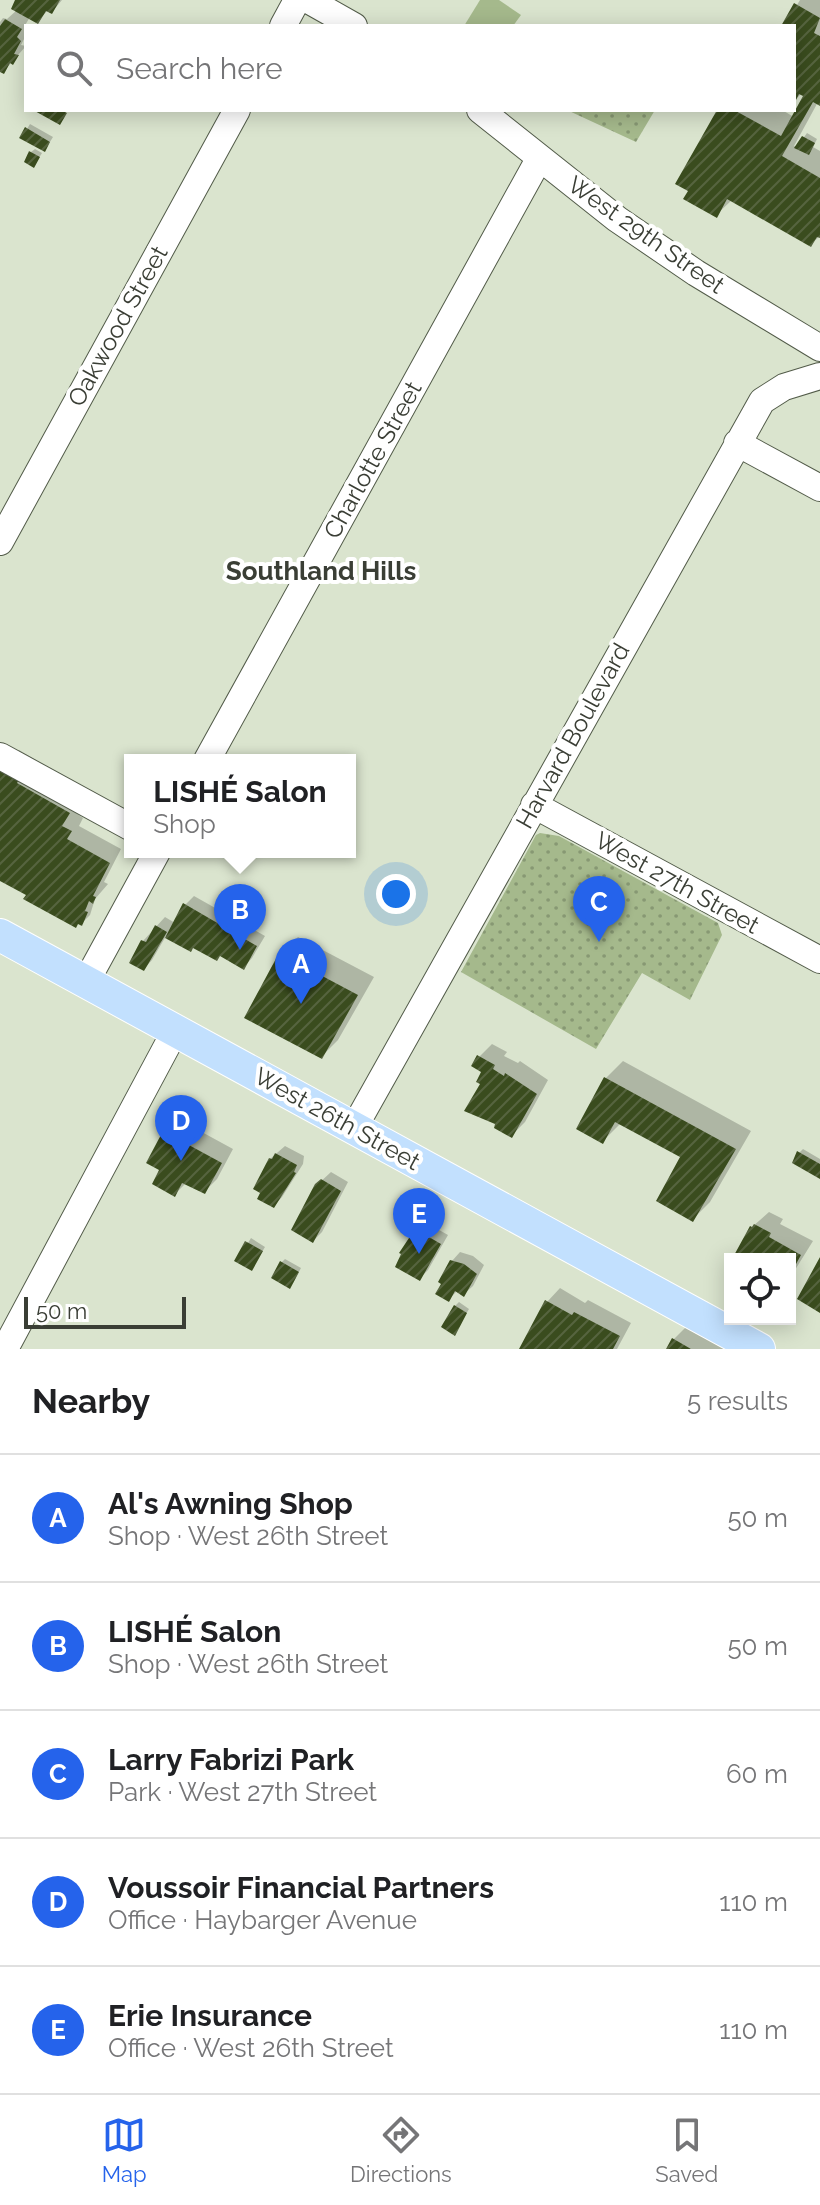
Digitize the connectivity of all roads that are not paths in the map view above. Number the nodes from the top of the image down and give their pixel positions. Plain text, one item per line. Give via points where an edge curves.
1 (297, 0) edge
2 (308, 0) edge
3 (284, 24) edge
4 (350, 24) edge
5 (236, 112) edge
6 (482, 112) edge
7 (539, 159) junction
8 (820, 348) edge
9 (820, 376) edge
10 (737, 443) junction
11 (820, 488) edge
12 (0, 542) edge
13 (210, 754) edge
14 (0, 756) edge
15 (534, 805) junction
16 (124, 824) edge
17 (154, 858) edge
18 (0, 935) edge
19 (820, 960) edge
20 (86, 982) junction
21 (175, 1031) junction
22 (354, 1128) junction
23 (7, 1348) edge
24 (759, 1349) edge

1 - 3 street
2 - 4 street
5 - 12 street, Oakwood Street
6 - 7 street, West 29th Street
7 - 8 street, West 29th Street via 696,273
7 - 13 street, Charlotte Street
9 - 10 street, Harvard Boulevard via 769,395
10 - 11 street
10 - 15 street, Harvard Boulevard
14 - 16 street
15 - 19 street, West 27th Street
15 - 22 street, Harvard Boulevard
17 - 20 street
18 - 20 main road, West 26th Street
20 - 21 main road, West 26th Street
21 - 22 main road, West 26th Street
21 - 23 street
22 - 24 main road, West 26th Street

